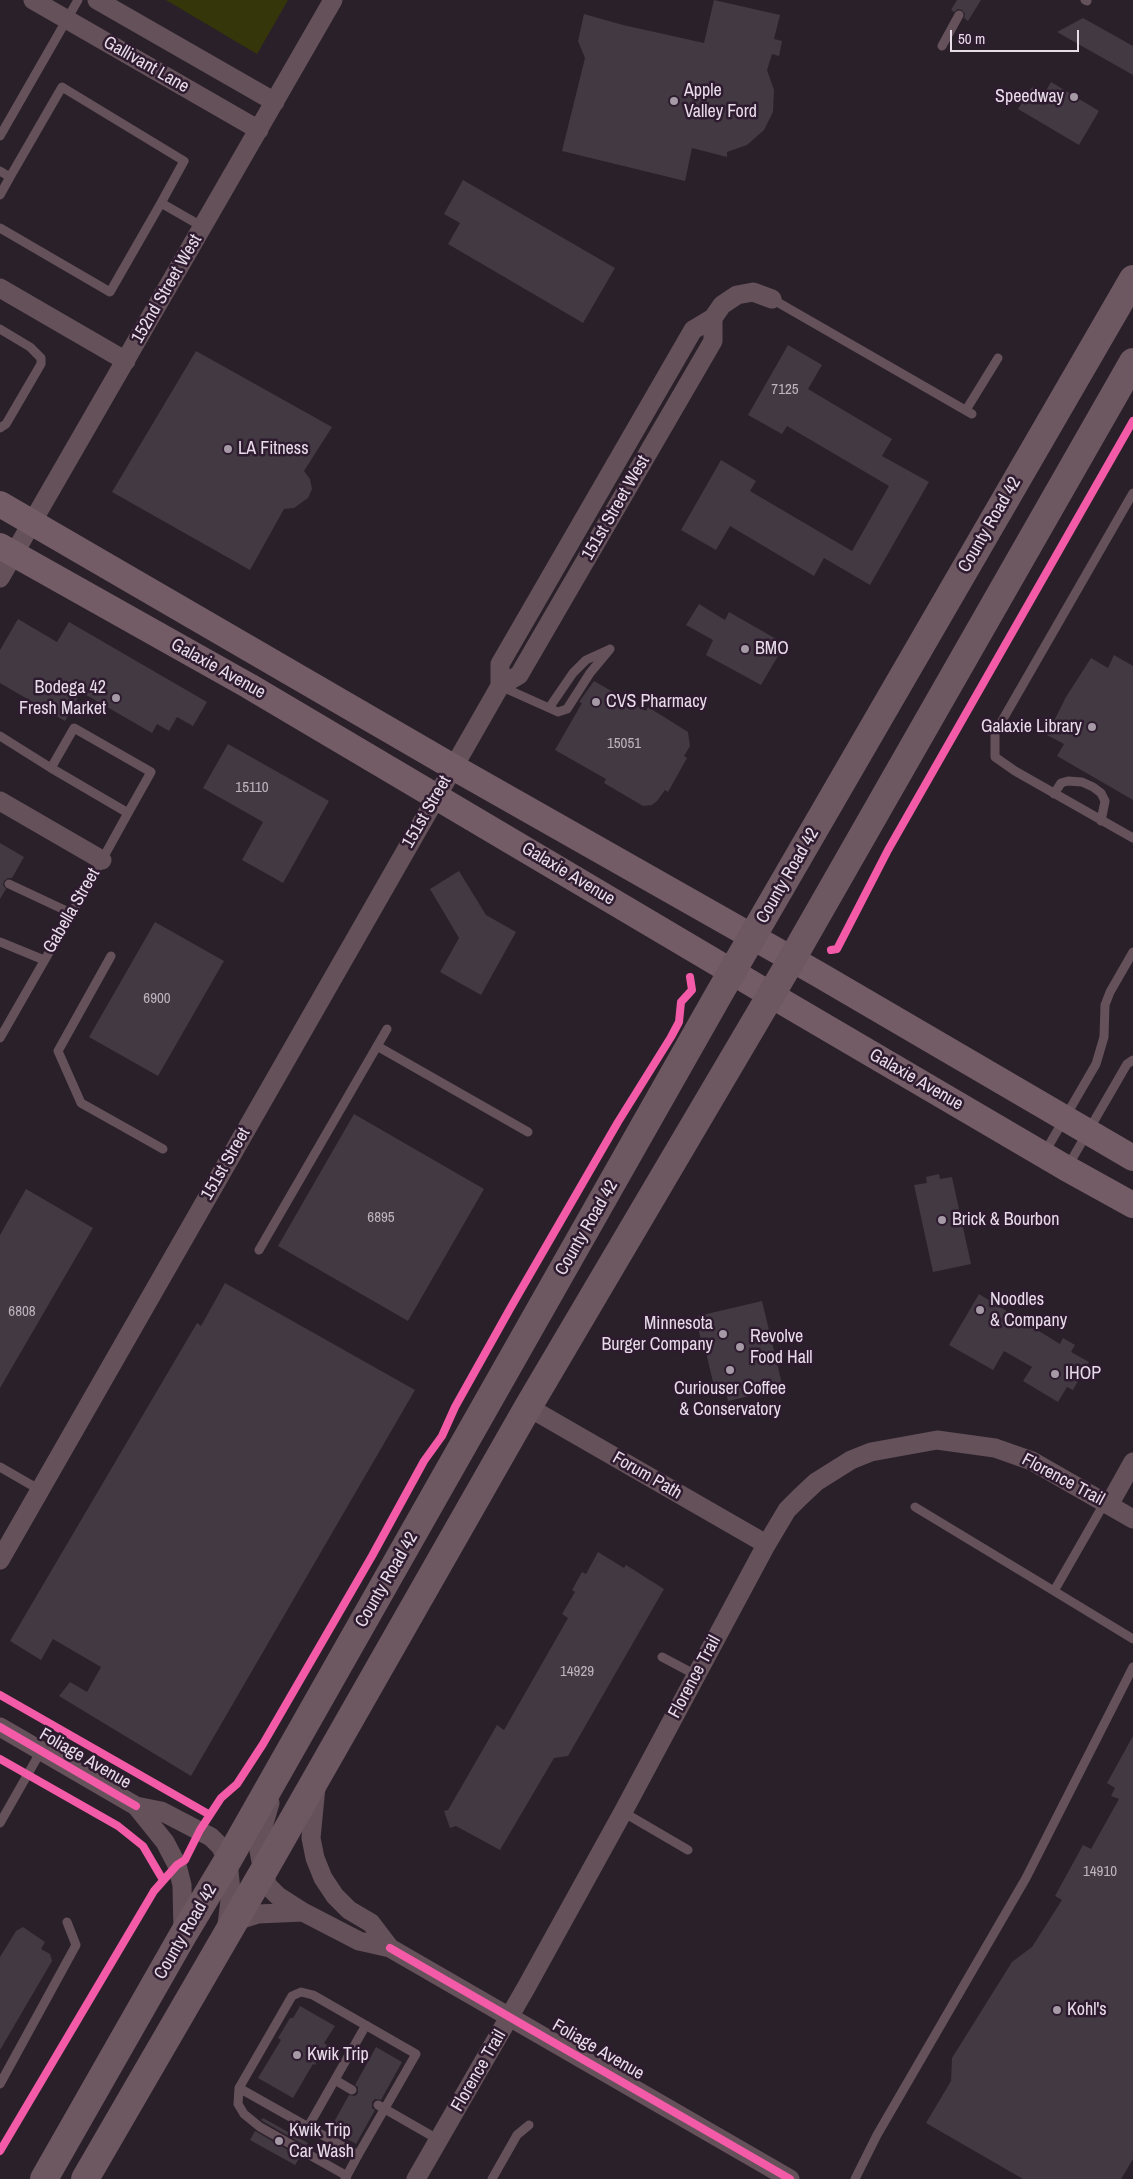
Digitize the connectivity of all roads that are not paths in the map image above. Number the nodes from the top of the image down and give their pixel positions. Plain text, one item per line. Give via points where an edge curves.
1 (33, 0) edge
2 (78, 0) edge
3 (97, 0) edge
4 (333, 0) edge
5 (959, 15) dead end
6 (67, 20) junction
7 (942, 46) dead end
8 (275, 102) junction
9 (259, 130) junction
10 (0, 136) edge
11 (0, 171) edge
12 (10, 176) junction
13 (0, 194) edge
14 (161, 203) junction
15 (203, 227) junction
16 (0, 228) edge
17 (1133, 279) edge
18 (0, 288) edge
19 (772, 299) joint
20 (0, 329) edge
21 (998, 358) dead end
22 (126, 361) junction
23 (1133, 362) edge
24 (0, 428) edge
25 (1133, 493) edge
26 (0, 504) edge
27 (32, 523) junction
28 (7, 550) edge
29 (0, 578) edge
30 (500, 686) junction
31 (549, 708) junction
32 (0, 736) edge
33 (453, 767) junction
34 (51, 768) junction
35 (1054, 794) junction
36 (437, 796) junction
37 (0, 801) edge
38 (128, 813) junction
39 (1101, 821) junction
40 (1133, 838) edge
41 (102, 860) junction
42 (9, 884) dead end
43 (71, 913) junction
44 (752, 938) junction
45 (0, 942) edge
46 (1133, 952) edge
47 (111, 956) dead end
48 (792, 959) junction
49 (44, 960) junction
50 (732, 972) junction
51 (771, 995) junction
52 (387, 1029) dead end
53 (0, 1038) edge
54 (377, 1046) junction
55 (1133, 1060) edge
56 (1065, 1118) junction
57 (1087, 1131) junction
58 (528, 1132) dead end
59 (163, 1149) dead end
60 (1043, 1154) junction
61 (1133, 1158) edge
62 (1066, 1168) junction
63 (1133, 1205) edge
64 (259, 1250) dead end
65 (528, 1408) junction
66 (1133, 1462) edge
67 (0, 1467) edge
68 (40, 1490) junction
69 (1107, 1503) junction
70 (915, 1507) dead end
71 (1133, 1518) edge
72 (766, 1544) junction
73 (0, 1560) edge
74 (1054, 1591) junction
75 (1133, 1639) edge
76 (662, 1657) dead end
77 (1133, 1667) edge
78 (696, 1675) junction
79 (0, 1727) edge
80 (41, 1751) junction
81 (280, 1770) junction
82 (316, 1778) junction
83 (136, 1806) junction
84 (623, 1812) junction
85 (0, 1823) edge
86 (244, 1832) junction
87 (211, 1837) junction
88 (688, 1850) dead end
89 (228, 1860) junction
90 (263, 1872) junction
91 (303, 1912) junction
92 (66, 1922) dead end
93 (229, 1929) junction
94 (183, 1935) junction
95 (390, 1948) junction
96 (511, 2016) junction
97 (366, 2025) junction
98 (335, 2080) junction
99 (0, 2084) edge
100 (239, 2088) junction
101 (352, 2090) dead end
102 (382, 2107) junction
103 (529, 2125) dead end
104 (308, 2127) junction
105 (439, 2140) junction
106 (358, 2155) junction
107 (346, 2177) edge
108 (44, 2179) edge
109 (85, 2179) edge
110 (416, 2179) edge
111 (492, 2179) edge
112 (790, 2179) edge
113 (854, 2179) edge

1 - 6 street, Gallivant Lane
2 - 6 lane
3 - 8 street, Gallivant Lane
4 - 8 street, 152nd Street West
5 - 7 lane
6 - 9 street, Gallivant Lane
6 - 10 lane
8 - 9 street, 152nd Street West
9 - 15 street, 152nd Street West
11 - 12 lane
12 - 13 lane
12 - 14 lane via 62,87 184,161
14 - 15 lane
14 - 16 lane via 110,292
15 - 22 street, 152nd Street West
17 - 44 highway, County Road 42
18 - 22 street
19 - 21 lane via 969,412
19 - 30 street, 151st Street West via 753,292 737,295 722,305 712,318 713,341 519,675
20 - 24 lane via 30,347 41,358 6,424
22 - 27 street, 152nd Street West
23 - 48 highway, County Road 42
25 - 35 lane via 995,733 995,757
26 - 27 street, Galaxie Avenue
27 - 28 street, 152nd Street West
27 - 33 street, Galaxie Avenue
28 - 29 street, 152nd Street West
28 - 36 street, Galaxie Avenue via 250,686
30 - 31 lane
30 - 33 street, 151st Street West
31 - 31 lane via 558,712 567,709 610,649 586,660
32 - 34 lane
33 - 36 street, 151st Street
33 - 44 street, Galaxie Avenue
34 - 38 lane
34 - 38 lane via 74,728 151,772
35 - 39 lane
35 - 39 lane via 1061,784 1068,781 1093,787 1105,801
36 - 50 street, Galaxie Avenue
36 - 68 street, 151st Street
37 - 41 street, Gabella Street
38 - 41 lane
39 - 40 lane
41 - 43 lane, Gabella Street
42 - 43 lane
43 - 49 lane, Gabella Street
44 - 48 street, Galaxie Avenue
44 - 50 highway, County Road 42
45 - 49 lane
46 - 56 lane via 1105,1004 1104,1037 1096,1064
47 - 59 lane via 58,1051 81,1103
48 - 51 highway, County Road 42
48 - 56 street, Galaxie Avenue
49 - 53 lane, Gabella Street
50 - 51 street, Galaxie Avenue
50 - 81 highway, County Road 42
51 - 60 street, Galaxie Avenue
51 - 65 highway, County Road 42
52 - 54 lane
54 - 58 lane
54 - 64 lane
55 - 57 lane via 1126,1064
56 - 57 street, Galaxie Avenue
56 - 60 lane
57 - 61 street, Galaxie Avenue
57 - 62 lane
60 - 62 street, Galaxie Avenue
62 - 63 street, Galaxie Avenue
65 - 72 street, Forum Path
65 - 82 highway, County Road 42
66 - 69 street
67 - 68 lane
68 - 73 street, 151st Street
69 - 71 street, Florence Trail
69 - 72 street, Florence Trail via 1014,1453 937,1440 871,1452 851,1460 816,1482 787,1510
69 - 74 lane
70 - 74 lane
72 - 78 street, Florence Trail
74 - 75 lane
76 - 78 lane
77 - 113 lane via 1026,1878
78 - 84 street, Florence Trail
79 - 80 street, Foliage Avenue
80 - 83 street, Foliage Avenue
80 - 85 lane
81 - 86 highway, County Road 42
81 - 90 street, Foliage Avenue via 262,1830 259,1851
82 - 90 highway, County Road 42
82 - 95 street, Foliage Avenue via 311,1838 315,1858 335,1896 349,1910 371,1923
83 - 87 street, Foliage Avenue via 160,1810
83 - 94 street, Foliage Avenue via 165,1842 177,1865 182,1885
84 - 88 lane
84 - 96 street, Florence Trail
86 - 87 street
86 - 89 highway, County Road 42
87 - 89 street, Foliage Avenue
89 - 93 street, Foliage Avenue via 231,1892
89 - 94 highway, County Road 42
90 - 91 street, Foliage Avenue via 268,1886
90 - 93 highway, County Road 42
91 - 93 street via 258,1914
91 - 95 street, Foliage Avenue via 359,1941
92 - 99 lane via 76,1945
93 - 109 highway, County Road 42
94 - 108 highway, County Road 42
95 - 96 street, Foliage Avenue
96 - 105 street, Florence Trail
96 - 112 street, Foliage Avenue
97 - 98 lane
97 - 100 lane via 313,1995 301,1992 292,1996
97 - 102 lane via 416,2054
98 - 101 lane
98 - 104 lane
100 - 104 lane
100 - 107 lane via 238,2104 244,2114
102 - 105 lane
102 - 106 lane
103 - 111 lane via 517,2135
104 - 106 lane
105 - 110 street, Florence Trail
106 - 107 lane

